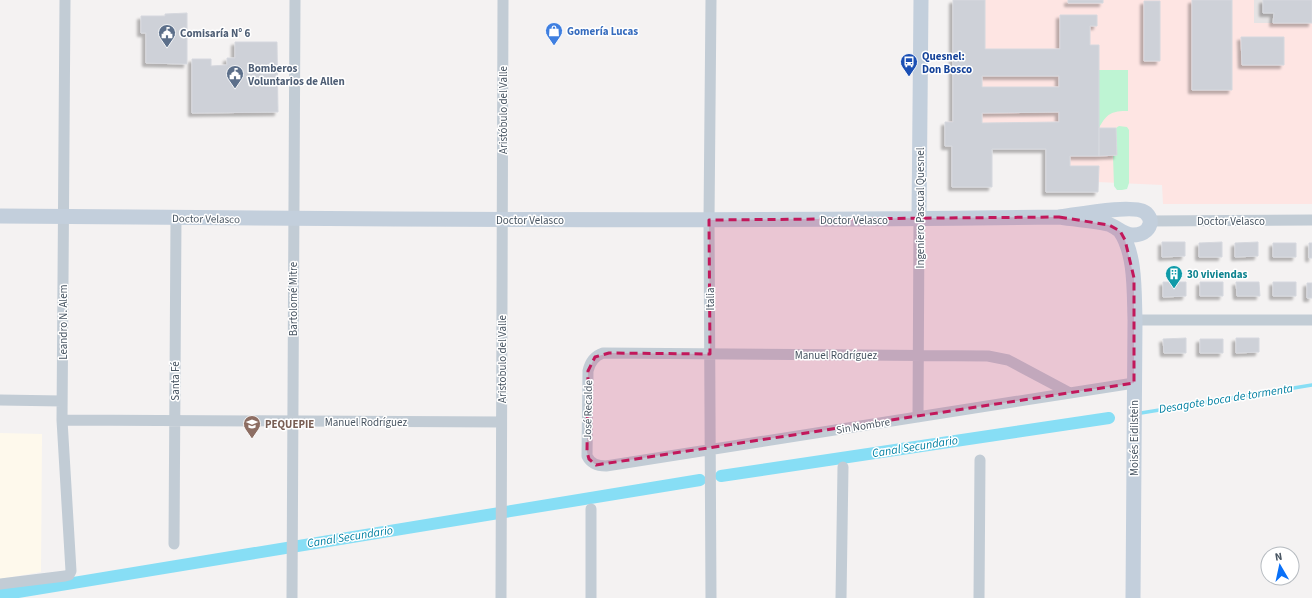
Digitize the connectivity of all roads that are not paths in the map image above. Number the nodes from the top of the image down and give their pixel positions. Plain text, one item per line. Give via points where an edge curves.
1 (64, 0) edge
2 (295, 0) edge
3 (503, 0) edge
4 (711, 0) edge
5 (921, 0) edge
6 (1125, 210) junction
7 (0, 216) edge
8 (63, 217) junction
9 (176, 218) junction
10 (1059, 218) junction
11 (294, 220) junction
12 (502, 220) junction
13 (709, 220) junction
14 (920, 220) junction
15 (1312, 220) edge
16 (1148, 226) junction
17 (1118, 230) junction
18 (1134, 278) junction
19 (1135, 320) junction
20 (1312, 320) edge
21 (710, 354) junction
22 (918, 356) junction
23 (594, 357) joint
24 (1134, 383) junction
25 (1070, 393) junction
26 (0, 400) edge
27 (62, 401) junction
28 (918, 417) junction
29 (62, 420) junction
30 (174, 421) junction
31 (293, 421) junction
32 (501, 422) junction
33 (711, 449) junction
34 (980, 460) dead end
35 (592, 463) joint
36 (843, 467) dead end
37 (591, 509) dead end
38 (174, 544) dead end
39 (0, 584) edge
40 (292, 598) edge
41 (501, 598) edge
42 (590, 598) edge
43 (711, 598) edge
44 (841, 598) edge
45 (979, 598) edge
46 (1133, 598) edge

1 - 8 street, Leandro N. Alem
2 - 11 street, Bartolomé Mitre
3 - 12 street, Aristóbulo del Valle
4 - 13 street, Italia
5 - 14 main road, Ingeniero Pascual Quesnel
6 - 10 main road, Doctor Velasco
6 - 16 main road, Doctor Velasco via 1144,211 1148,215
6 - 17 main road via 1118,213 1115,218
7 - 8 main road, Doctor Velasco
8 - 9 main road, Doctor Velasco
8 - 27 street, Leandro N. Alem
9 - 11 main road, Doctor Velasco
9 - 30 street, Santa Fé
10 - 14 main road, Doctor Velasco
10 - 17 main road, Doctor Velasco via 1105,224
11 - 12 main road, Doctor Velasco
11 - 31 street, Bartolomé Mitre
12 - 13 main road, Doctor Velasco
12 - 32 street, Aristobulo del Valle
13 - 14 main road, Doctor Velasco
13 - 21 street, Italia
14 - 22 street, Ingeniero Pascual Quesnel
15 - 16 street, Doctor Velasco
16 - 17 main road, Doctor Velasco via 1140,234 1133,235
16 - 18 main road, Moisés Eidilstein via 1140,242
17 - 18 main road, Moisés Eidilstein via 1127,245
18 - 19 main road, Moisés Eidilstein
19 - 20 street
19 - 24 main road, Moisés Eidilstein
21 - 22 street, Manuel Rodríguez
21 - 23 street, Manuel Rodríguez via 609,353
21 - 33 street, Italia
22 - 25 street, Manuel Rodríguez via 988,356 1008,360
22 - 28 street, Ingeniero Pascual Quesnel
23 - 35 street, José Recalde via 588,371 587,452
24 - 25 street, Sin Nombre
24 - 46 main road, Moisés Eidilstein
25 - 28 street, Sin Nombre
26 - 27 street
27 - 29 street, Leandro N. Alem
28 - 33 street, Sin Nombre
29 - 30 street, Manuel Rodríguez
29 - 39 street, Leandro N. Alem via 71,571 65,576
30 - 31 street, Manuel Rodríguez
30 - 38 street, Santa Fé
31 - 32 street, Manuel Rodríguez
31 - 40 street, Bartolomé Mitre
32 - 41 street, Aristobulo del Valle
33 - 35 street, Sin Nombre via 606,466
33 - 43 street, Italia
34 - 45 street
36 - 44 street
37 - 42 street

